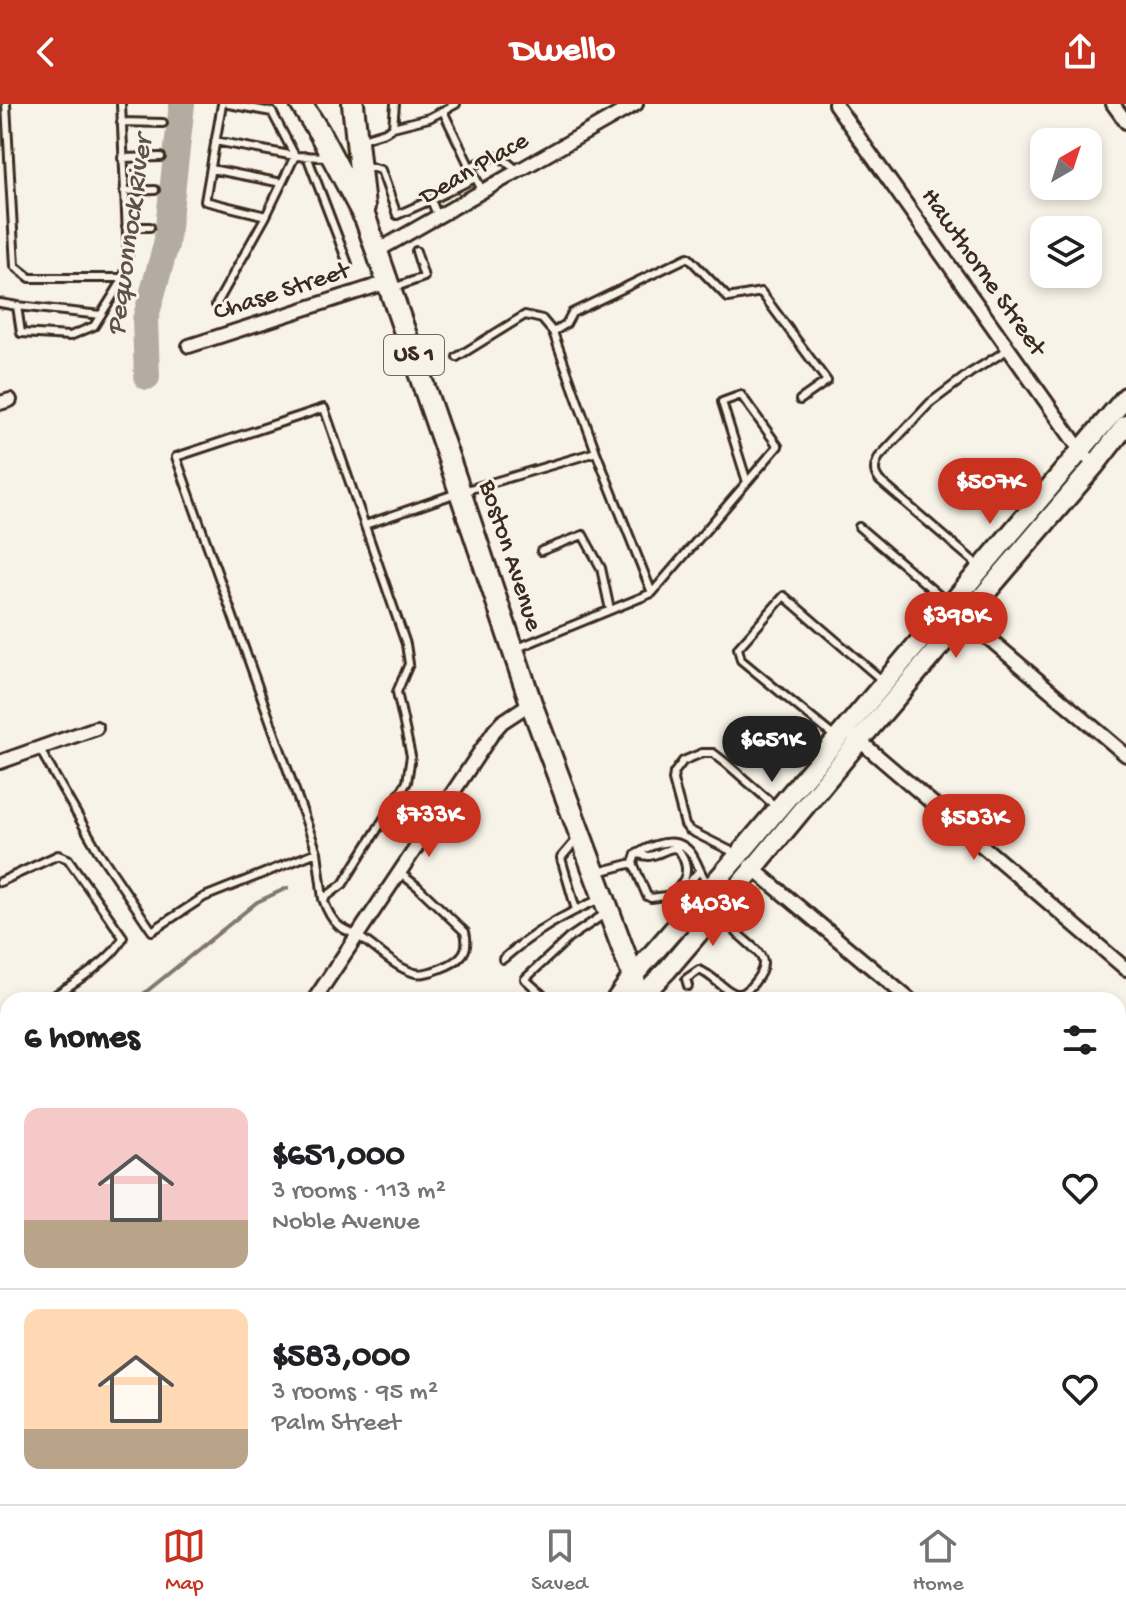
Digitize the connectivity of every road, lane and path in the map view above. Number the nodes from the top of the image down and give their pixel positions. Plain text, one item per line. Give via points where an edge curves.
1 (6, 104) edge
2 (121, 104) edge
3 (222, 104) edge
4 (228, 104) edge
5 (301, 104) edge
6 (309, 104) edge
7 (353, 104) edge
8 (395, 104) edge
9 (456, 104) edge
10 (835, 104) edge
11 (1113, 104) edge
12 (627, 106) edge
13 (443, 111) junction
14 (121, 122) junction
15 (1126, 122) edge
16 (163, 123) dead end
17 (393, 127) junction
18 (319, 132) junction
19 (357, 140) junction
20 (215, 141) junction
21 (295, 156) junction
22 (307, 156) junction
23 (161, 157) dead end
24 (332, 157) junction
25 (122, 158) junction
26 (359, 164) junction
27 (470, 167) junction
28 (211, 169) junction
29 (518, 171) junction
30 (475, 178) junction
31 (282, 183) junction
32 (155, 190) dead end
33 (124, 191) junction
34 (483, 192) junction
35 (431, 200) junction
36 (266, 216) junction
37 (438, 217) junction
38 (366, 220) junction
39 (126, 227) junction
40 (150, 227) dead end
41 (377, 251) junction
42 (416, 251) dead end
43 (348, 264) dead end
44 (124, 278) junction
45 (389, 285) junction
46 (0, 303) edge
47 (216, 305) dead end
48 (17, 306) junction
49 (101, 315) junction
50 (553, 332) junction
51 (189, 346) dead end
52 (1009, 349) junction
53 (457, 357) dead end
54 (1126, 397) edge
55 (800, 400) dead end
56 (1122, 423) edge
57 (1081, 451) junction
58 (596, 452) junction
59 (1095, 465) junction
60 (747, 482) junction
61 (460, 492) junction
62 (365, 525) junction
63 (859, 527) dead end
64 (541, 551) dead end
65 (982, 568) junction
66 (652, 593) junction
67 (950, 605) junction
68 (610, 610) junction
69 (965, 618) junction
70 (512, 650) junction
71 (892, 689) junction
72 (531, 703) junction
73 (96, 728) dead end
74 (847, 736) junction
75 (39, 748) junction
76 (1126, 755) edge
77 (0, 762) edge
78 (778, 809) junction
79 (580, 835) junction
80 (317, 852) junction
81 (636, 854) junction
82 (739, 855) junction
83 (633, 863) junction
84 (754, 868) junction
85 (699, 871) junction
86 (399, 872) junction
87 (594, 873) junction
88 (0, 882) edge
89 (711, 887) junction
90 (323, 899) junction
91 (682, 901) junction
92 (606, 904) junction
93 (576, 910) junction
94 (752, 917) dead end
95 (357, 935) junction
96 (503, 959) dead end
97 (1126, 969) edge
98 (633, 976) junction
99 (688, 986) dead end
100 (60, 992) edge
101 (319, 992) edge
102 (539, 992) edge
103 (622, 992) edge
104 (639, 992) edge
105 (648, 992) edge
106 (732, 992) edge
107 (746, 992) edge
108 (901, 992) edge

1 - 44 lane via 15,266 30,278
2 - 14 lane
3 - 20 lane
4 - 21 lane via 272,112
5 - 18 main road, US 1
6 - 18 main road
7 - 19 main road, US 1
8 - 17 lane
9 - 13 lane
10 - 52 street, Hawthorne Street
11 - 15 street
12 - 29 street, Dean Place
13 - 17 lane
13 - 27 lane
14 - 16 lane
14 - 25 lane
17 - 19 lane
18 - 24 main road, Boston Avenue / US 1
19 - 26 main road, US 1
20 - 21 lane
20 - 28 lane
21 - 22 lane
21 - 31 lane
22 - 24 lane
22 - 43 lane
23 - 25 lane
24 - 38 main road, Boston Avenue / US 1
25 - 33 lane
26 - 35 lane via 381,170 397,215
26 - 38 main road, US 1
27 - 29 lane via 494,156
27 - 30 lane
28 - 31 lane
28 - 36 lane via 205,201
29 - 34 street, Dean Place
30 - 34 lane
30 - 35 lane
31 - 36 lane
32 - 33 lane
33 - 39 lane
34 - 37 street, Dean Place
35 - 37 lane
36 - 47 lane
37 - 41 street, Dean Place
38 - 41 main road, Boston Avenue / US 1
39 - 40 lane
39 - 44 lane
41 - 45 main road, Boston Avenue / US 1
42 - 45 lane via 424,277
44 - 49 lane
45 - 51 street, Chase Street
45 - 61 main road, Boston Avenue / US 1
46 - 48 lane
48 - 49 lane
48 - 49 lane via 21,333 70,336 94,326
50 - 53 lane via 542,319 525,315
50 - 55 lane via 572,313 688,257 728,298 761,292 827,381
50 - 58 lane
52 - 57 street, Hawthorne Street
52 - 65 lane via 930,403 874,467 880,481
54 - 56 main road
56 - 57 main road
56 - 59 main road
57 - 59 street, Hawthorne Street
57 - 65 main road
58 - 61 lane
58 - 66 lane
59 - 69 main road
60 - 60 lane via 778,446 741,395 722,402
60 - 66 lane
61 - 62 lane
61 - 70 main road, Boston Avenue / US 1
62 - 80 lane via 324,408 176,457
62 - 90 lane via 406,644 409,664 397,692 411,756 401,793 343,884
63 - 67 lane
64 - 68 lane via 583,535 601,568
65 - 67 main road
66 - 68 lane
67 - 69 street
67 - 71 main road
68 - 70 lane
69 - 71 main road
69 - 76 street
70 - 72 main road, Boston Avenue / US 1
71 - 74 main road
71 - 74 lane via 784,596 738,648 741,660
72 - 79 main road, Boston Avenue / US 1
72 - 86 street via 494,731
73 - 75 street
74 - 78 main road
74 - 84 main road
74 - 97 street
75 - 77 street
75 - 80 lane via 152,931 204,897
78 - 82 main road
78 - 82 lane via 713,753 677,767 673,780 689,830
79 - 87 main road, Boston Avenue / US 1
79 - 93 lane via 561,858
80 - 90 lane
81 - 83 lane
81 - 85 lane via 678,843
81 - 91 lane via 678,850 686,867 679,887
82 - 84 street
82 - 89 main road
83 - 87 lane
83 - 91 lane via 647,896 669,895
84 - 105 main road
84 - 108 street
85 - 89 lane
85 - 91 lane
86 - 95 street
86 - 95 lane via 465,932 462,955 449,965 416,974
87 - 92 main road, Boston Avenue / US 1
88 - 100 lane via 58,855 68,859 123,937 119,947
89 - 91 main road
90 - 95 lane via 339,925
91 - 98 main road
92 - 93 lane
92 - 98 main road, Boston Avenue / US 1
92 - 102 lane via 525,979
93 - 96 lane via 552,921
94 - 107 lane via 737,933 764,964
95 - 101 street
98 - 103 main road
98 - 104 main road, Boston Avenue / US 1
99 - 106 lane via 686,979 699,970

